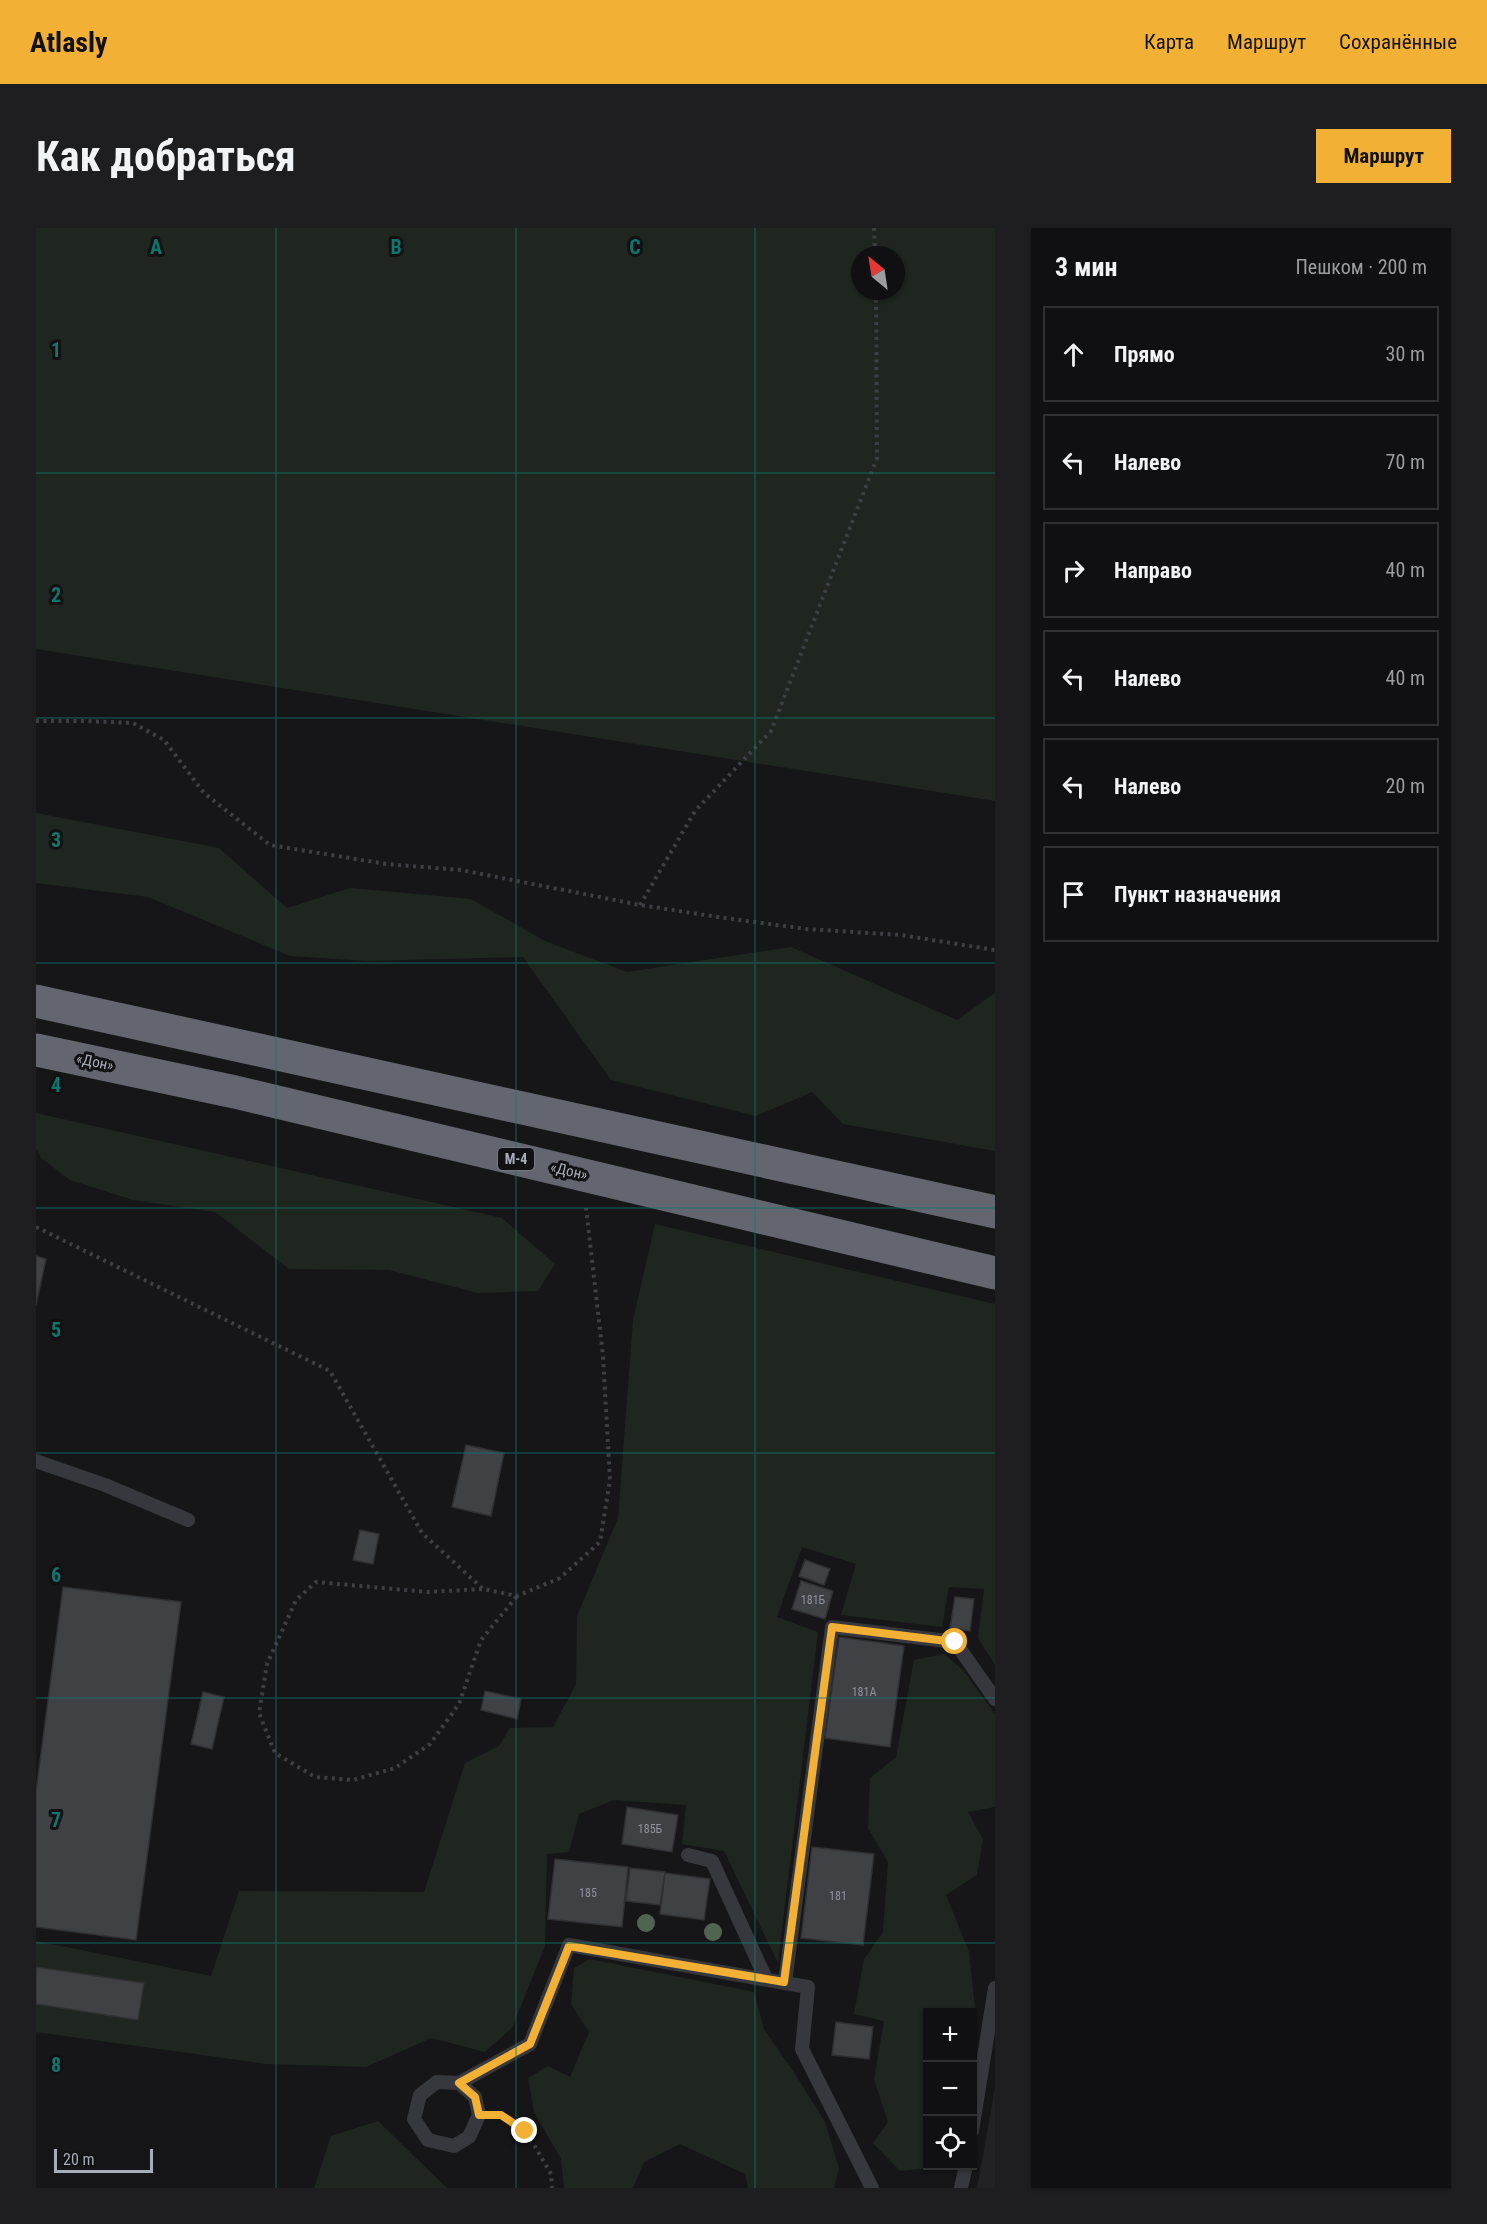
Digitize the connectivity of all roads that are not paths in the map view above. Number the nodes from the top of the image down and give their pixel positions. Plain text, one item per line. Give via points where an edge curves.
1 (36, 1001) edge
2 (36, 1050) edge
3 (995, 1212) edge
4 (995, 1273) edge
5 (36, 1461) edge
6 (188, 1520) dead end
7 (995, 1699) edge
8 (688, 1855) dead end
9 (766, 1979) junction
10 (784, 1982) junction
11 (995, 1988) edge
12 (459, 2083) junction
13 (974, 2116) edge
14 (965, 2170) edge
15 (872, 2188) edge
16 (961, 2188) edge

1 - 3 highway
2 - 4 highway, «Дон» / М-4 via 235,1092
5 - 6 lane
7 - 10 lane via 955,1642 832,1627
8 - 9 lane via 712,1861
9 - 10 lane
9 - 12 lane via 569,1946 530,2044
10 - 15 lane via 807,1987 802,2049
11 - 13 lane
12 - 12 lane via 437,2082 420,2095 414,2119 428,2140 454,2146 469,2137 479,2115 475,2097
14 - 16 lane

